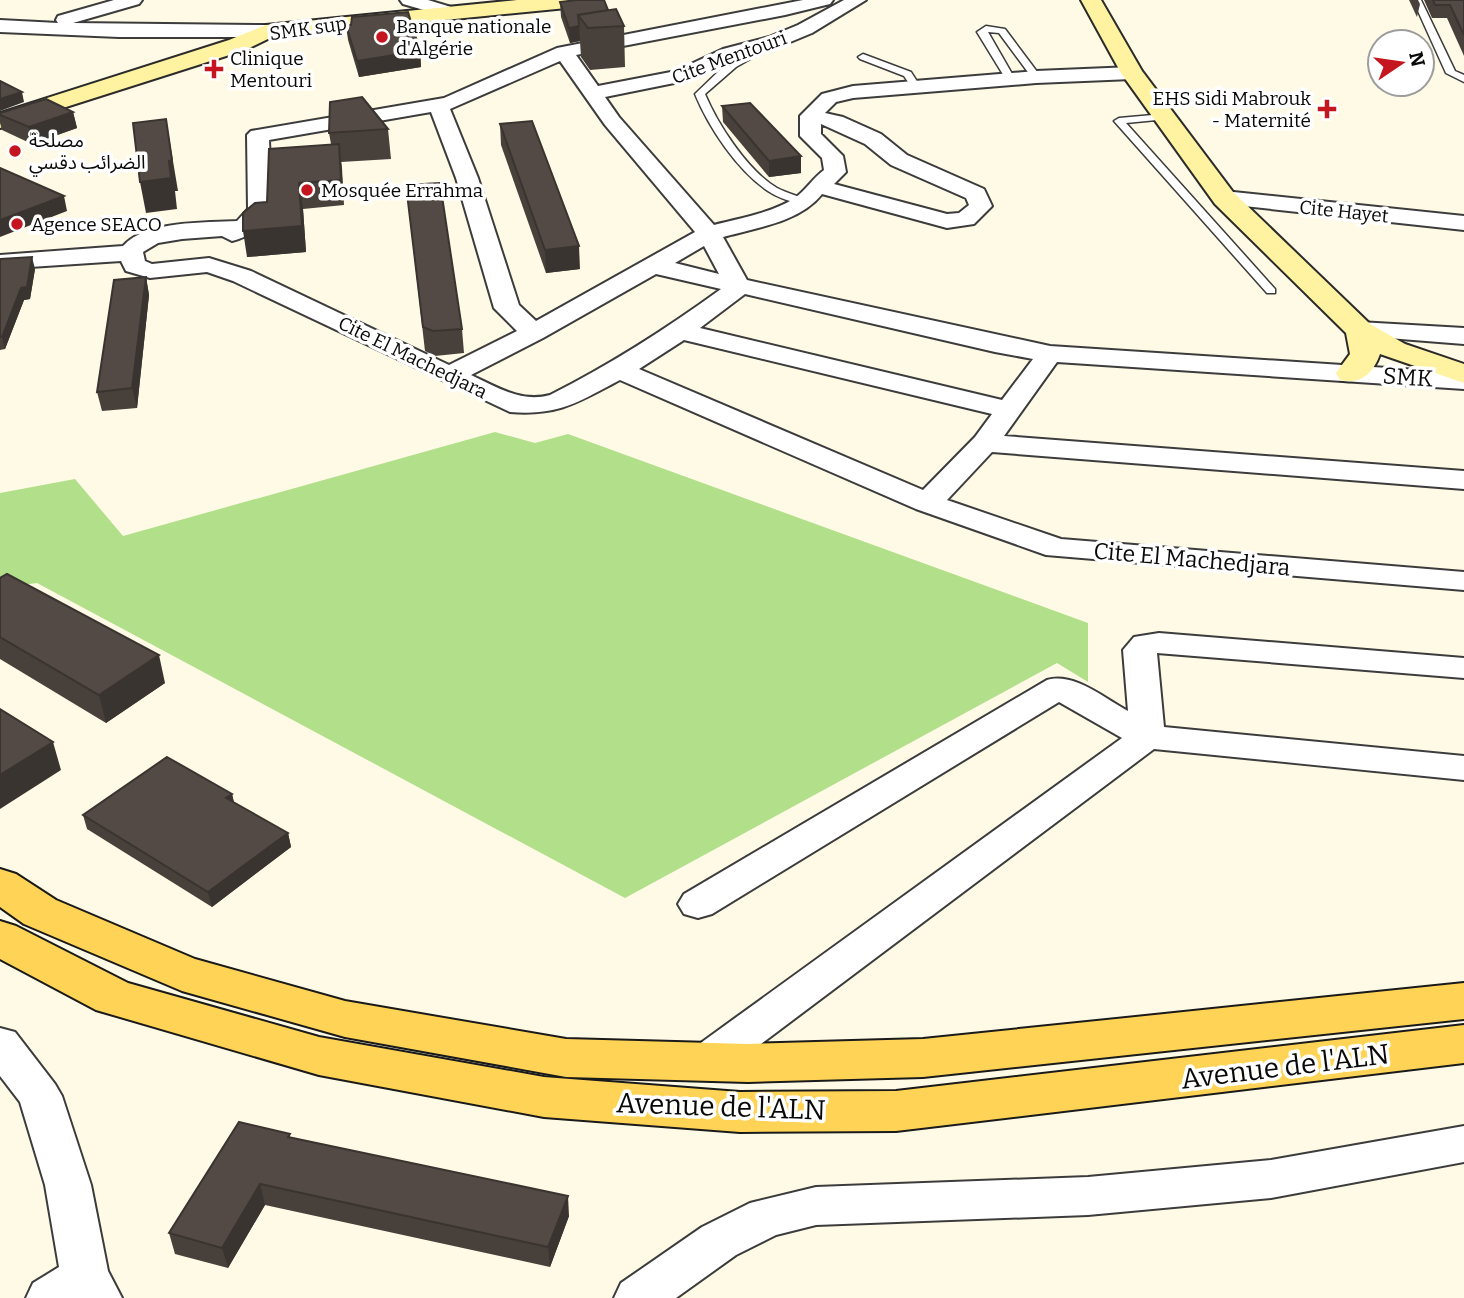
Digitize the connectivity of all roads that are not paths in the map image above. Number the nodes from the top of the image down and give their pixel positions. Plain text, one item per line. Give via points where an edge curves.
1 (133, 0) edge
2 (366, 0) edge
3 (409, 0) edge
4 (587, 0) edge
5 (824, 0) edge
6 (857, 0) edge
7 (1091, 0) edge
8 (1417, 0) edge
9 (455, 14) junction
10 (0, 26) edge
11 (35, 29) junction
12 (266, 31) junction
13 (0, 41) edge
14 (776, 41) junction
15 (564, 52) junction
16 (863, 57) dead end
17 (1132, 73) junction
18 (1036, 77) junction
19 (1010, 79) junction
20 (1464, 79) edge
21 (915, 86) junction
22 (593, 93) junction
23 (438, 105) junction
24 (0, 107) edge
25 (810, 116) junction
26 (1164, 117) junction
27 (0, 121) edge
28 (810, 194) junction
29 (1224, 198) junction
30 (1464, 223) edge
31 (242, 228) junction
32 (709, 234) junction
33 (131, 253) junction
34 (0, 262) edge
35 (209, 265) junction
36 (654, 266) junction
37 (738, 286) junction
38 (1271, 291) dead end
39 (1359, 330) junction
40 (680, 331) junction
41 (534, 333) junction
42 (1464, 336) edge
43 (1050, 354) junction
44 (619, 370) junction
45 (1351, 373) junction
46 (1464, 374) edge
47 (450, 375) junction
48 (1464, 381) edge
49 (1010, 410) junction
50 (985, 443) junction
51 (1464, 480) edge
52 (927, 503) junction
53 (1464, 581) edge
54 (1464, 668) edge
55 (1147, 737) junction
56 (1464, 768) edge
57 (0, 885) edge
58 (698, 904) dead end
59 (0, 938) edge
60 (1464, 1001) edge
61 (0, 1044) edge
62 (1464, 1044) edge
63 (706, 1062) junction
64 (1464, 1144) edge
65 (77, 1291) edge
66 (638, 1298) edge

1 - 11 street
2 - 12 main road
3 - 9 street
4 - 9 main road, SMK sup
5 - 15 street, Cite Mentouri
6 - 14 street, Cite Mentouri
7 - 17 main road
8 - 20 lane via 1451,73
9 - 12 main road, SMK sup
10 - 11 street
11 - 12 street
11 - 13 street
12 - 24 main road via 220,39
12 - 27 main road, SMK sup via 237,45
14 - 22 street, Cite Mentouri via 730,53 682,76
14 - 28 lane via 735,61 700,94 704,108 735,150 771,189
15 - 22 street
15 - 23 street, Cite Mentouri
16 - 21 lane via 908,74
17 - 18 street
17 - 26 main road
18 - 19 street
18 - 19 lane via 1002,31 986,29 981,32
19 - 21 street
21 - 25 street via 829,98
22 - 32 street
23 - 31 street, Cite Mentouri via 258,135 259,209
23 - 41 street via 467,177 507,308
25 - 28 street via 811,135 832,156 835,172
25 - 28 street via 836,121 873,139 899,160 976,194 981,206 966,219 947,221
26 - 29 main road
26 - 38 lane via 1119,121
28 - 32 street via 770,217
29 - 30 street, Cite Hayet
29 - 39 main road
31 - 33 street via 161,235 138,244
31 - 35 street, Cite Mentouri via 207,249 203,256
32 - 36 street
32 - 37 street
33 - 34 street
33 - 35 street via 135,266 143,270
35 - 47 street, Cite El Machedjara via 252,280
36 - 37 street
36 - 41 street
37 - 40 street, Cite El Machedjara
37 - 43 street
39 - 42 street
39 - 45 main road via 1366,353
39 - 46 main road via 1394,350
40 - 44 street, Cite El Machedjara
40 - 49 street
41 - 47 street
43 - 45 street
43 - 49 street
44 - 47 street, Cite El Machedjara via 560,401 530,406 510,404
44 - 52 street, Cite El Machedjara
45 - 48 street, SMK
49 - 50 street
50 - 51 street
50 - 52 street
52 - 53 street, Cite El Machedjara via 1057,548
54 - 55 street via 1146,644 1140,650
55 - 56 street
55 - 58 street via 1059,688
55 - 63 street
57 - 63 main road via 40,912 182,973 345,1019 566,1058
59 - 62 main road, Avenue de l'ALN via 113,997 319,1056 544,1097 740,1112 896,1111
60 - 63 main road via 923,1058
61 - 65 street via 40,1096 68,1185
64 - 66 street via 1271,1179 1088,1196 816,1206 766,1217 719,1241

